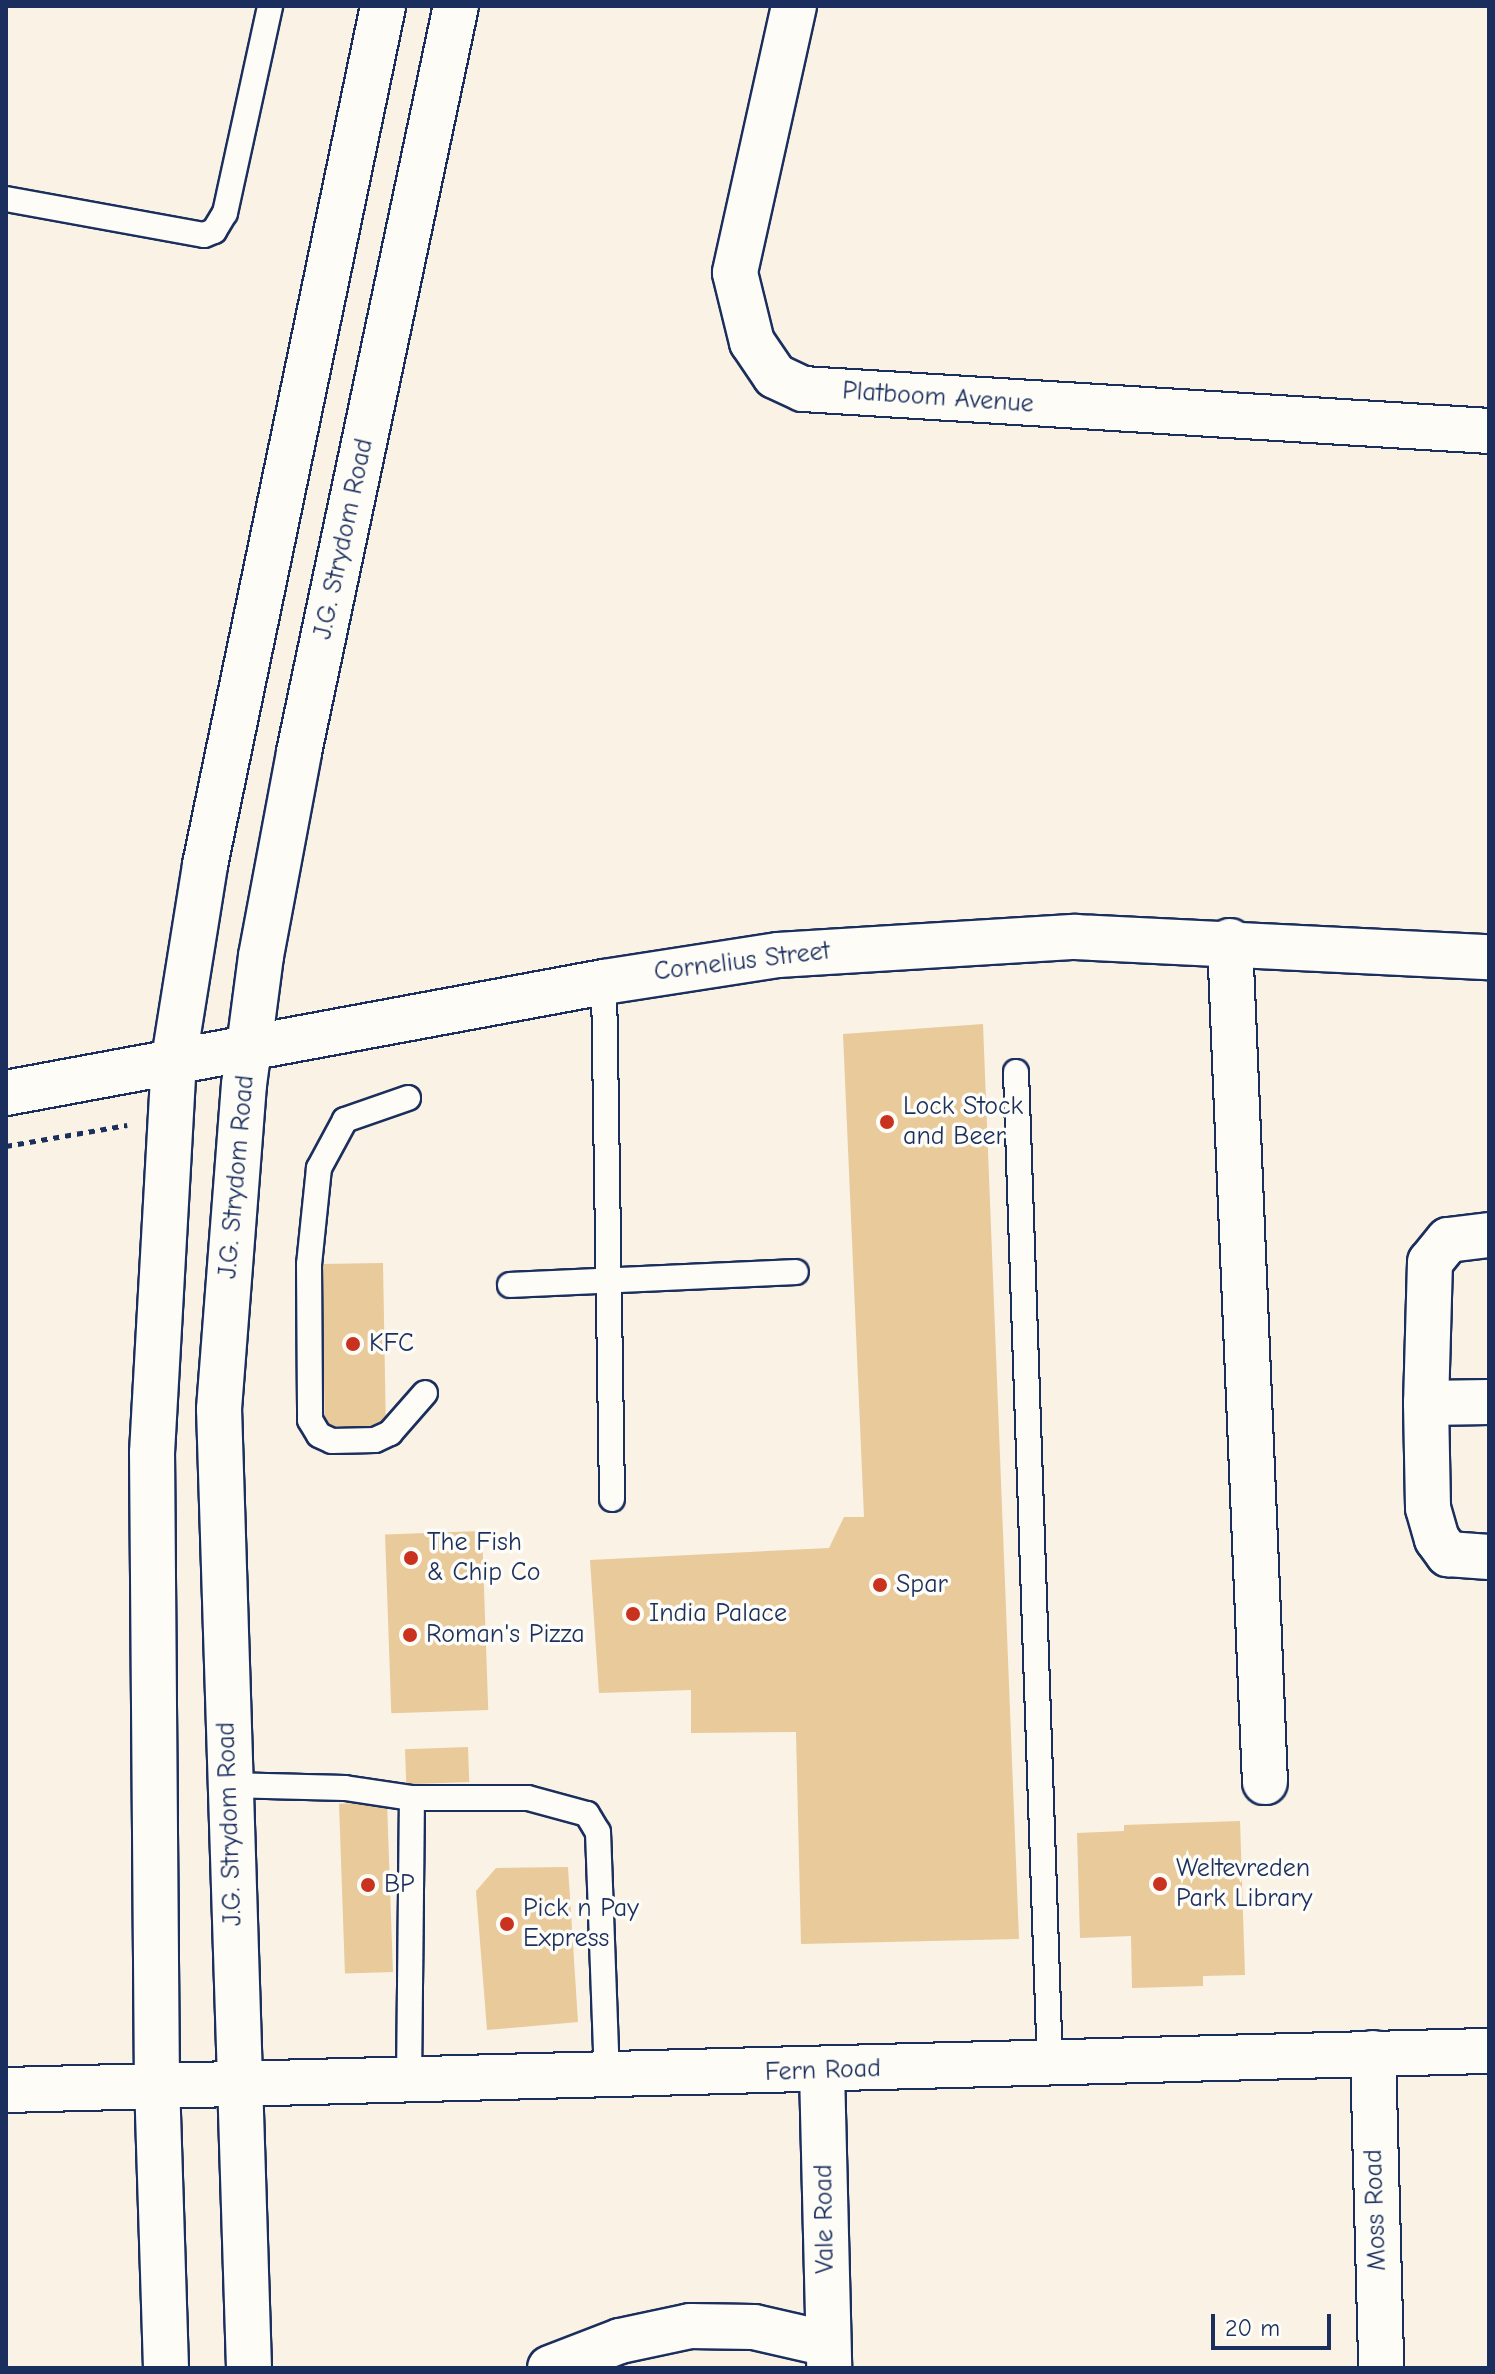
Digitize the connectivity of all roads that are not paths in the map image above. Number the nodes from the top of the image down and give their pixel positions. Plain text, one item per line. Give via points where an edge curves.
1 (270, 6) edge
2 (383, 6) edge
3 (456, 6) edge
4 (794, 6) edge
5 (6, 199) edge
6 (1489, 431) edge
7 (1230, 941) junction
8 (1489, 957) edge
9 (604, 982) junction
10 (247, 1050) junction
11 (174, 1059) junction
12 (1016, 1072) dead end
13 (6, 1093) edge
14 (408, 1098) dead end
15 (1489, 1235) edge
16 (796, 1272) dead end
17 (613, 1277) junction
18 (510, 1285) dead end
19 (425, 1393) dead end
20 (1489, 1402) edge
21 (1426, 1403) junction
22 (612, 1499) dead end
23 (1489, 1557) edge
24 (1265, 1782) dead end
25 (227, 1785) junction
26 (412, 1798) junction
27 (1489, 2051) edge
28 (1373, 2053) junction
29 (1050, 2064) junction
30 (822, 2071) junction
31 (607, 2076) junction
32 (409, 2082) junction
33 (157, 2087) junction
34 (241, 2087) junction
35 (6, 2090) edge
36 (828, 2356) edge
37 (166, 2368) edge
38 (249, 2368) edge
39 (550, 2368) edge
40 (1381, 2368) edge

1 - 5 lane via 225,213 214,231 204,235
2 - 11 street via 205,865
3 - 10 street, J.G. Strydom Road via 299,752
4 - 6 street, Platboom Avenue via 735,273 752,342 775,376 803,389
7 - 8 street, Cornelius Street
7 - 9 street, Cornelius Street via 941,941 778,955
7 - 24 street
9 - 10 street, Cornelius Street
9 - 17 lane
10 - 11 street, Cornelius Street
10 - 25 street, J.G. Strydom Road via 219,1409
11 - 13 street, Cornelius Street
11 - 33 street via 152,1453
12 - 29 lane
14 - 19 lane via 345,1120 319,1168 309,1264 310,1420 319,1435 332,1441 375,1440 390,1433
15 - 21 street via 1448,1240 1430,1262
16 - 17 lane
17 - 18 lane
17 - 22 lane
20 - 21 street
21 - 23 street via 1428,1508 1437,1539 1448,1554
25 - 26 lane via 345,1788
25 - 34 street, J.G. Strydom Road
26 - 31 lane via 528,1798 581,1809 594,1821 602,1884
26 - 32 lane
27 - 28 street, Fern Road
28 - 29 street, Fern Road
28 - 40 street, Moss Road
29 - 30 street, Fern Road
30 - 31 street, Fern Road
30 - 36 street, Vale Road
31 - 32 street, Fern Road
32 - 34 street, Fern Road
33 - 34 street, Fern Road
33 - 35 street, Fern Road
33 - 37 street
34 - 38 street, J.G. Strydom Road
36 - 39 street via 754,2327 690,2326 620,2341

